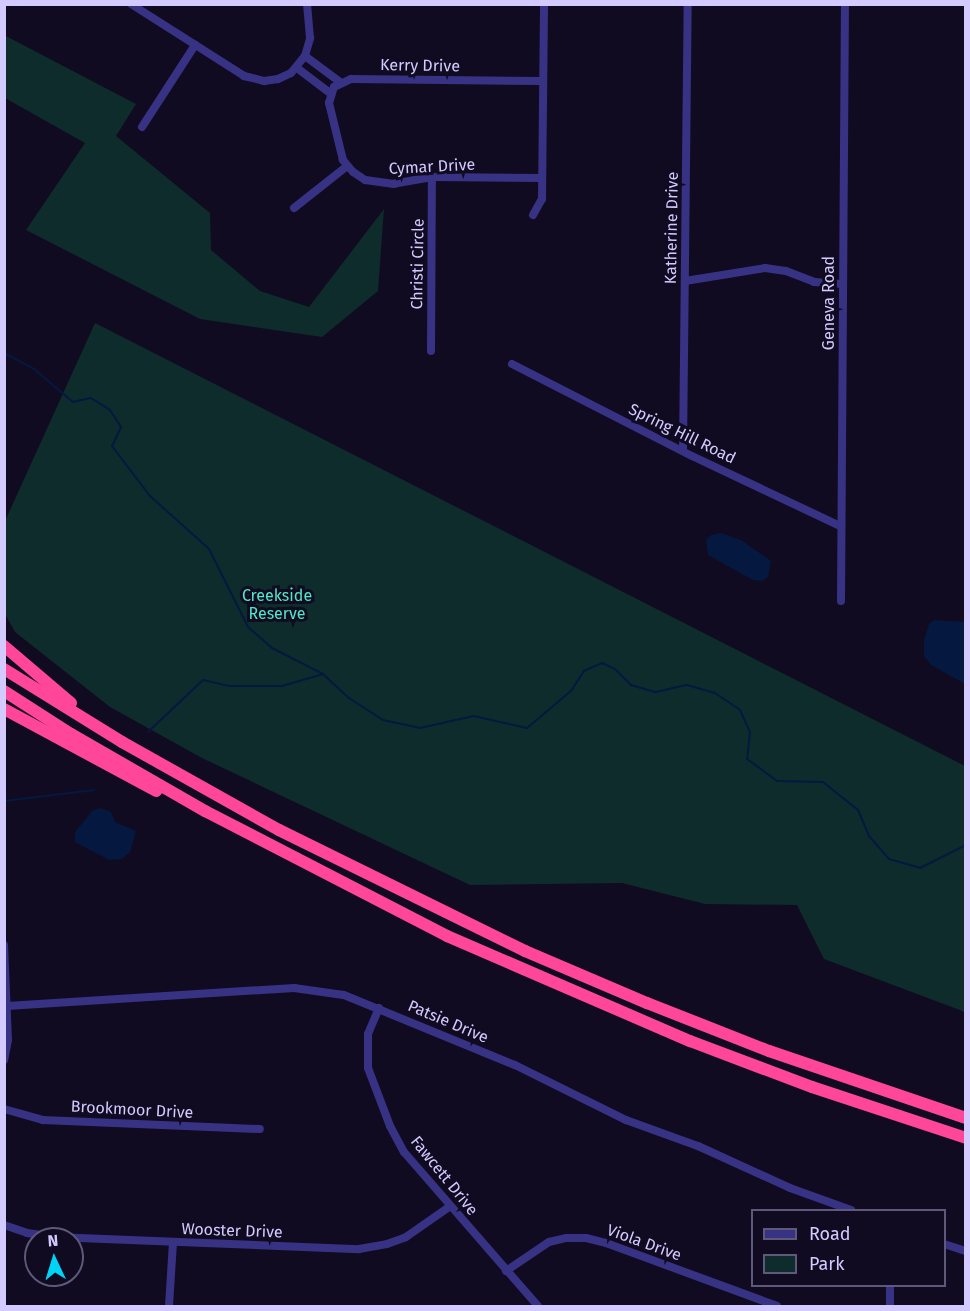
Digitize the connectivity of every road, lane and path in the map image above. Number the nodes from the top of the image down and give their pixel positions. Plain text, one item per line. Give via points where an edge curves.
1 (131, 4) edge
2 (307, 4) edge
3 (544, 4) edge
4 (688, 4) edge
5 (845, 4) edge
6 (195, 45) junction
7 (305, 56) junction
8 (297, 68) junction
9 (543, 81) junction
10 (340, 82) junction
11 (330, 93) junction
12 (142, 128) dead end
13 (347, 166) junction
14 (432, 177) junction
15 (542, 178) junction
16 (294, 208) dead end
17 (533, 215) dead end
18 (685, 281) junction
19 (843, 284) junction
20 (431, 351) dead end
21 (512, 364) dead end
22 (683, 451) junction
23 (840, 526) junction
24 (841, 601) dead end
25 (4, 646) edge
26 (4, 669) edge
27 (4, 691) edge
28 (4, 709) edge
29 (122, 742) junction
30 (205, 811) junction
31 (4, 945) edge
32 (8, 1006) junction
33 (379, 1008) junction
34 (4, 1060) edge
35 (4, 1109) edge
36 (966, 1118) edge
37 (260, 1129) dead end
38 (966, 1138) edge
39 (449, 1207) junction
40 (848, 1209) edge
41 (4, 1225) edge
42 (172, 1242) junction
43 (946, 1244) edge
44 (966, 1251) edge
45 (506, 1271) junction
46 (890, 1287) edge
47 (169, 1306) edge
48 (538, 1306) edge
49 (777, 1306) edge
50 (890, 1306) edge

1 - 6 street
2 - 7 street via 310,38
3 - 9 street
4 - 18 street, Katherine Drive
5 - 19 street, Geneva Road
6 - 8 street via 257,80 278,79
6 - 12 street
7 - 8 street
7 - 10 street
8 - 11 street
9 - 10 street, Kerry Drive
9 - 15 street
10 - 11 street
11 - 13 street via 340,154
13 - 14 street, Cymar Drive via 373,183
13 - 16 street
14 - 15 street, Cymar Drive
14 - 20 street, Christi Circle
15 - 17 street via 542,199
18 - 19 street via 765,268 814,282
18 - 22 street, Katherine Drive
19 - 23 street, Geneva Road
21 - 22 street, Spring Hill Road
22 - 23 street, Spring Hill Road
23 - 24 street, Geneva Road
25 - 29 highway
26 - 29 highway
27 - 30 highway
28 - 30 highway via 138,783
29 - 36 highway via 279,830 525,951 769,1051
30 - 38 highway via 436,930 567,989 779,1075
31 - 32 street
32 - 33 street, Patsie Drive via 294,988 344,995
32 - 34 street via 9,1040
33 - 39 street, Fawcett Drive via 368,1034 370,1076 404,1152
33 - 40 street, Patsie Drive via 515,1065 627,1120
35 - 37 street, Brookmoor Drive via 43,1119
39 - 42 street, Wooster Drive via 406,1237 367,1248
39 - 45 street, Fawcett Drive
41 - 42 street, Wooster Drive via 54,1237
42 - 47 street
43 - 44 street
45 - 48 street, Fawcett Drive
45 - 49 street, Viola Drive via 549,1242 586,1238
46 - 50 street

